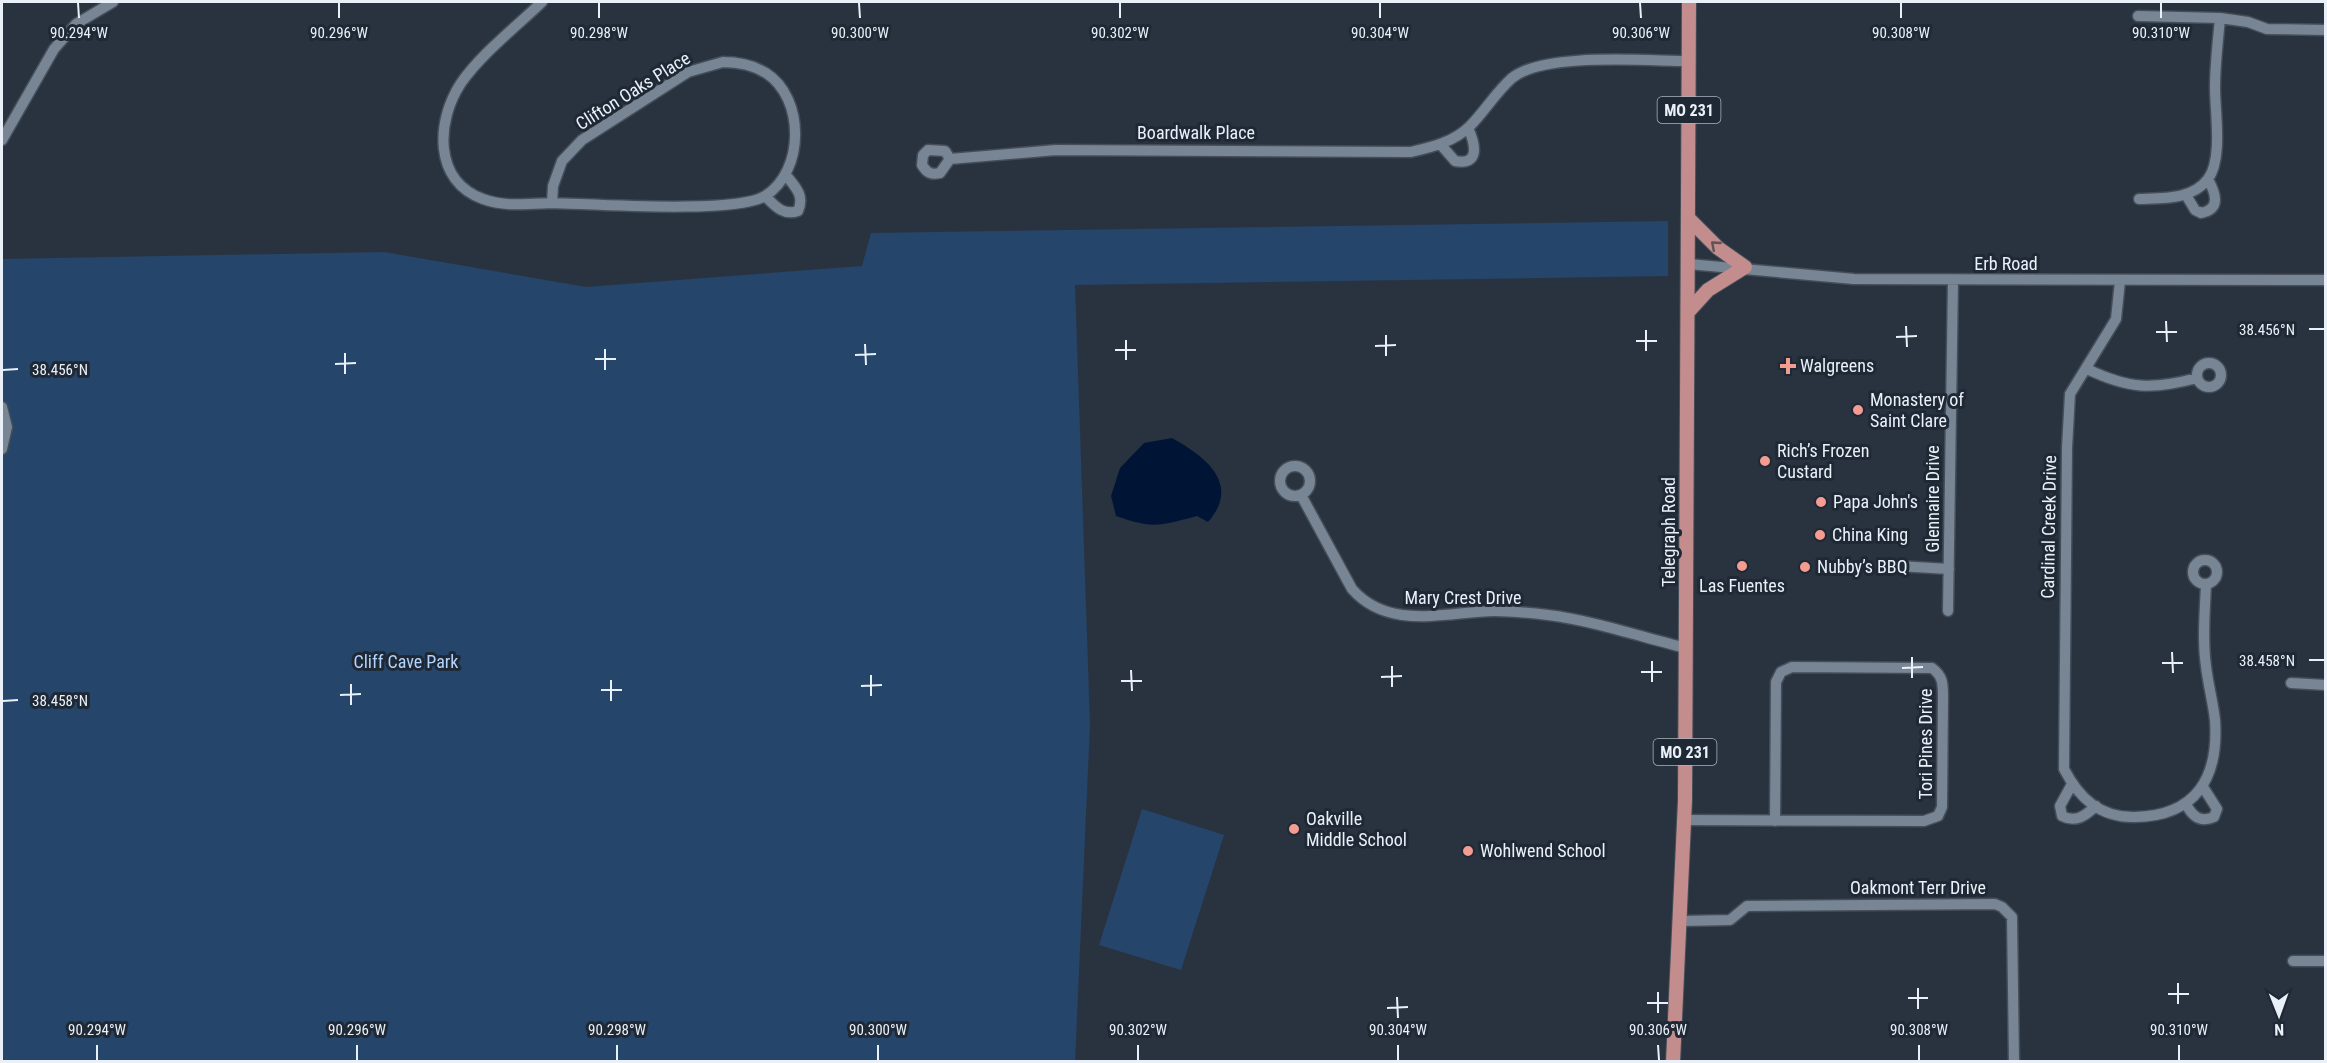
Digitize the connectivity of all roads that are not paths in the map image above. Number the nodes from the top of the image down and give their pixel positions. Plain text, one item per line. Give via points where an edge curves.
1 (113, 2) edge
2 (542, 2) edge
3 (1689, 2) edge
4 (2138, 16) dead end
5 (2220, 18) junction
6 (2325, 30) edge
7 (1689, 61) junction
8 (1468, 128) junction
9 (2, 140) edge
10 (1441, 145) junction
11 (950, 159) dead end
12 (786, 175) junction
13 (2208, 180) junction
14 (2186, 195) junction
15 (765, 196) junction
16 (2139, 199) dead end
17 (552, 203) junction
18 (1688, 218) junction
19 (1688, 264) junction
20 (1745, 267) junction
21 (1953, 280) junction
22 (2325, 280) edge
23 (2120, 281) junction
24 (1688, 312) junction
25 (2087, 369) junction
26 (2197, 378) dead end
27 (2, 407) edge
28 (2, 449) edge
29 (1301, 495) dead end
30 (1881, 565) dead end
31 (1949, 569) junction
32 (2206, 584) dead end
33 (1948, 611) dead end
34 (1686, 648) junction
35 (2291, 683) dead end
36 (2325, 685) edge
37 (2072, 784) junction
38 (2203, 787) junction
39 (2186, 804) junction
40 (2096, 806) junction
41 (1684, 820) junction
42 (1775, 821) junction
43 (1681, 921) junction
44 (2293, 961) dead end
45 (2325, 961) edge
46 (1673, 1062) edge
47 (2014, 1062) edge

1 - 9 street via 76,24 54,49
2 - 17 street, Clifton Oaks Place via 462,82 445,116 442,132 446,160 470,194 507,204
3 - 7 main road, Telegraph Road / MO 231
4 - 5 street
5 - 6 street via 2267,29
5 - 13 street via 2215,86 2217,146
7 - 8 street, Boardwalk Place via 1564,61 1536,67 1514,77
7 - 18 main road, Telegraph Road / MO 231
8 - 10 street, Boardwalk Place
8 - 10 street via 1475,143 1472,158 1462,163 1455,161
10 - 11 street, Boardwalk Place via 1412,152 1056,150
12 - 15 street, Clifton Oaks Place
12 - 15 street via 800,193 798,211 778,209
12 - 17 street, Clifton Oaks Place via 796,147 796,127 776,83 749,66 713,63 688,72 582,140 559,167
13 - 14 street
13 - 14 street via 2216,197 2215,207 2210,211 2195,210
14 - 16 street
15 - 17 street, Clifton Oaks Place via 732,206
18 - 19 main road, Telegraph Road / MO 231
20 -> 18 main road via 1718,248
19 - 20 street, Erb Road
19 - 24 main road, Telegraph Road / MO 231
20 - 21 street, Erb Road via 1854,279
20 - 24 main road via 1723,278
21 - 23 street, Erb Road
21 - 31 street, Glennaire Drive
22 - 23 street, Erb Road
23 - 25 street, Cardinal Creek Drive via 2116,319
24 - 34 main road, Telegraph Road / MO 231
25 - 26 street via 2116,383 2138,385 2162,386
25 - 37 street, Cardinal Creek Drive via 2070,394 2067,448 2064,769
27 - 28 street via 7,427
29 - 34 street, Mary Crest Drive via 1352,589 1363,602 1382,611 1404,616 1494,611 1550,615
30 - 31 street
31 - 33 street, Glennaire Drive
32 - 38 street via 2204,637 2215,746
34 - 41 main road, Telegraph Road / MO 231
35 - 36 street
37 - 40 street via 2079,795
37 - 40 street via 2060,806 2061,816 2074,820
38 - 39 street
38 - 39 street via 2217,809 2214,817 2201,820 2193,816
39 - 40 street via 2170,813 2138,817 2108,813
41 - 42 street, Tori Pines Drive
41 - 43 main road, Telegraph Road / MO 231
42 - 42 street, Tori Pines Drive via 1776,682 1782,672 1792,667 1932,669 1939,673 1943,697 1942,807 1938,816 1924,821
43 - 46 main road, Telegraph Road / MO 231
43 - 47 street, Oakmont Terr Drive via 1730,920 1747,906 1995,904 2012,917
44 - 45 street

